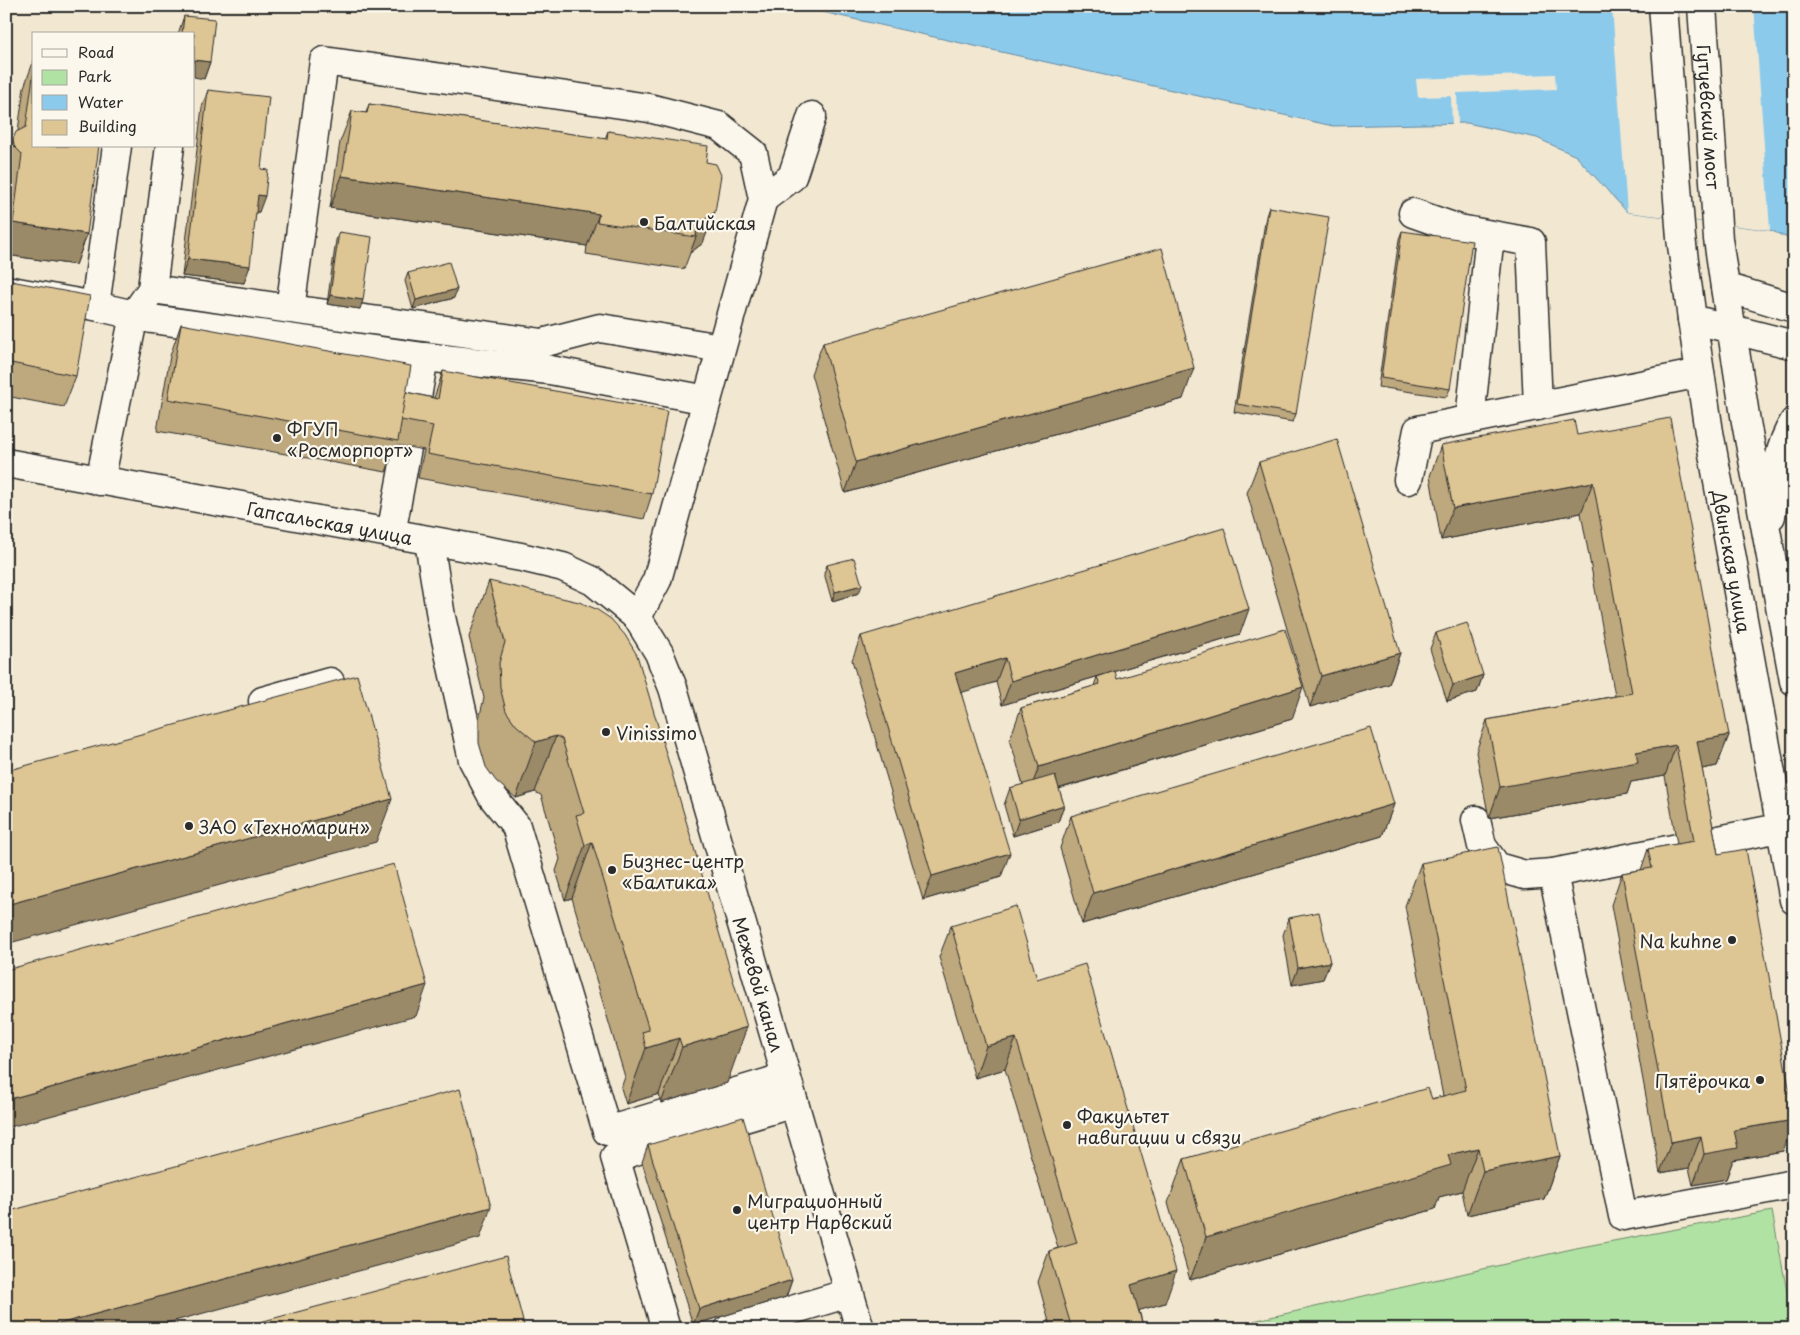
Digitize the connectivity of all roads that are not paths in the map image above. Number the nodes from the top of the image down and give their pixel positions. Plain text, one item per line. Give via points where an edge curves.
1 (1663, 6) edge
2 (1702, 6) edge
3 (812, 116) dead end
4 (117, 148) edge
5 (170, 148) edge
6 (763, 199) junction
7 (1413, 213) dead end
8 (1490, 235) junction
9 (1725, 287) junction
10 (152, 289) junction
11 (6, 290) edge
12 (95, 306) junction
13 (1794, 308) edge
14 (290, 309) junction
15 (134, 315) junction
16 (1692, 319) junction
17 (1732, 329) junction
18 (1794, 346) edge
19 (721, 348) junction
20 (424, 357) junction
21 (1700, 373) junction
22 (707, 400) junction
23 (1538, 406) junction
24 (413, 420) edge
25 (1470, 420) junction
26 (1794, 422) edge
27 (407, 448) dead end
28 (6, 462) edge
29 (1408, 480) dead end
30 (100, 481) junction
31 (391, 534) junction
32 (1768, 540) junction
33 (429, 541) junction
34 (637, 617) junction
35 (1794, 681) edge
36 (330, 682) edge
37 (235, 709) edge
38 (1476, 820) dead end
39 (1787, 827) edge
40 (1553, 873) junction
41 (1794, 900) edge
42 (786, 1077) junction
43 (794, 1103) junction
44 (1794, 1184) edge
45 (849, 1293) junction
46 (853, 1327) edge
47 (666, 1329) edge
48 (730, 1329) edge

1 - 16 street, Двинская улица via 1679,223
2 - 9 street, Гутуевский мост via 1717,229
3 - 6 street via 792,177
4 - 12 street
5 - 10 street
6 - 14 street via 753,153 719,126 649,108 324,60
6 - 19 street
7 - 8 street via 1459,229
8 - 23 street via 1531,242
8 - 25 street
9 - 13 street
9 - 17 street
10 - 14 street
10 - 15 street
11 - 12 street
12 - 15 street
14 - 19 street via 542,343 600,328
15 - 20 street
15 - 30 street
16 - 17 street
16 - 21 street, Двинская улица
17 - 18 street
17 - 32 street
19 - 22 street
20 - 22 street via 550,370
20 - 24 street
21 - 23 street
21 - 39 street, Двинская улица via 1708,432
22 - 34 street via 657,580
23 - 25 street
25 - 29 street via 1418,430
26 - 32 street via 1785,436 1778,462
27 - 31 street
28 - 30 street, Гапсальская улица
30 - 31 street, Гапсальская улица
31 - 33 street, Гапсальская улица
32 - 35 street
33 - 34 street, Гапсальская улица via 563,567 593,581
33 - 42 street via 441,617 473,760 492,796 516,826 608,1131
34 - 42 street, Межевой канал via 660,653 673,688
36 - 37 street
38 - 40 street via 1482,846 1497,868 1524,874
39 - 40 street
39 - 41 street, Двинская улица
40 - 44 street via 1622,1216
42 - 43 street, Межевой канал
43 - 45 street, Межевой канал
43 - 47 street via 615,1157
45 - 46 street, Межевой канал
45 - 48 street

